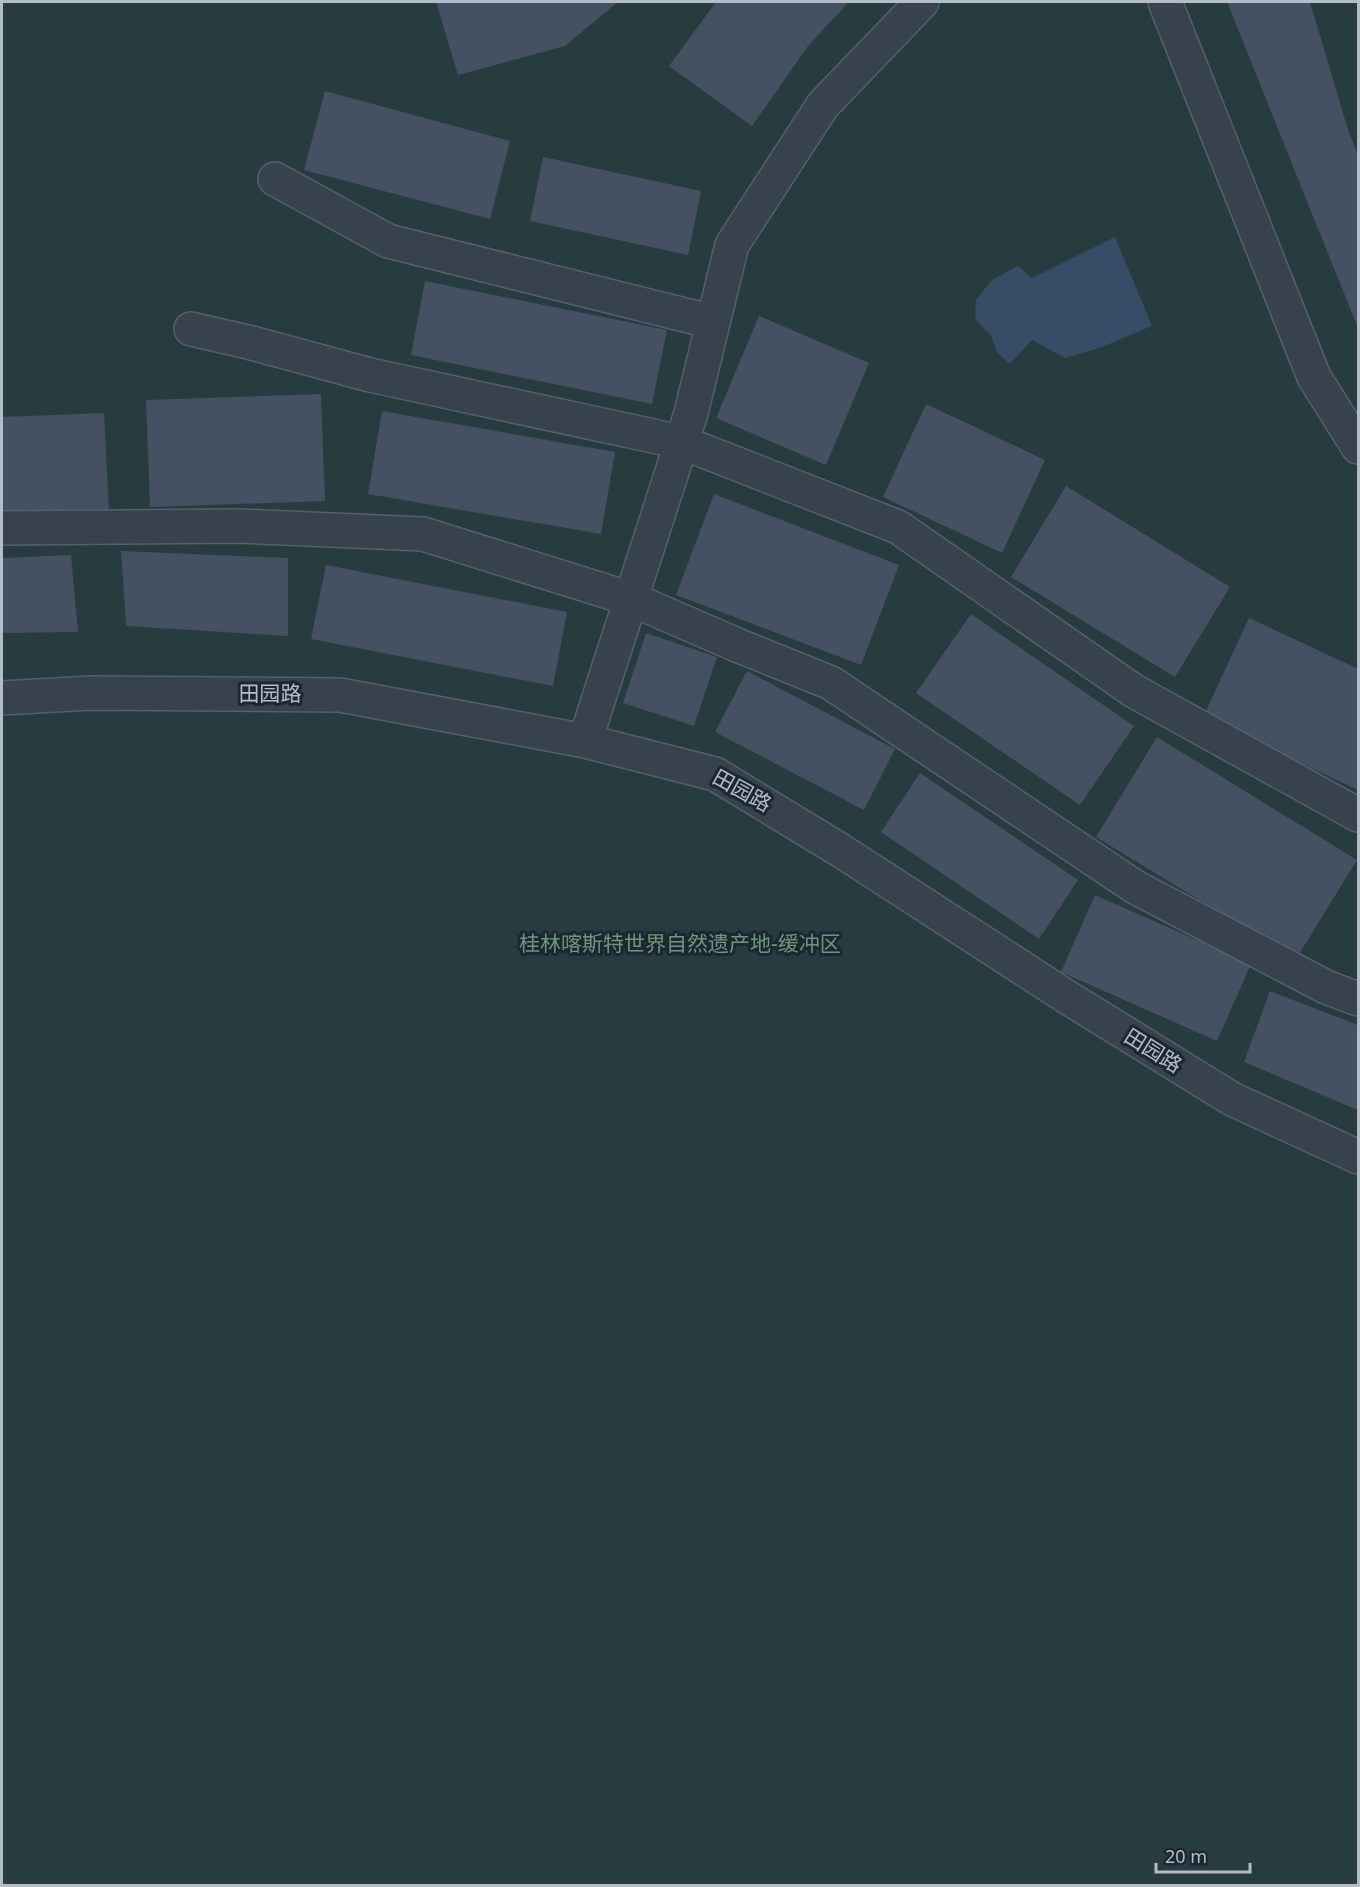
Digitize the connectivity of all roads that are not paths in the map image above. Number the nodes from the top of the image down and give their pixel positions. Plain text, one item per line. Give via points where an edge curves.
1 (922, 2) edge
2 (1165, 2) edge
3 (275, 179) dead end
4 (713, 322) junction
5 (191, 329) dead end
6 (681, 442) junction
7 (1359, 447) edge
8 (2, 528) edge
9 (631, 599) junction
10 (2, 698) edge
11 (585, 741) junction
12 (1359, 815) edge
13 (1359, 999) edge
14 (1359, 1157) edge

1 - 4 street via 824,105 771,185 732,245
2 - 7 street via 1314,377
3 - 4 street via 388,242
4 - 6 street
5 - 6 street via 370,375
6 - 9 street
6 - 12 street via 898,527 1134,692
8 - 9 street via 240,526 423,534
9 - 11 street
9 - 13 street via 831,683 1135,887 1326,987
10 - 11 street, 田园路 via 92,693 340,694
11 - 14 street, 田园路 via 715,774 1232,1099

